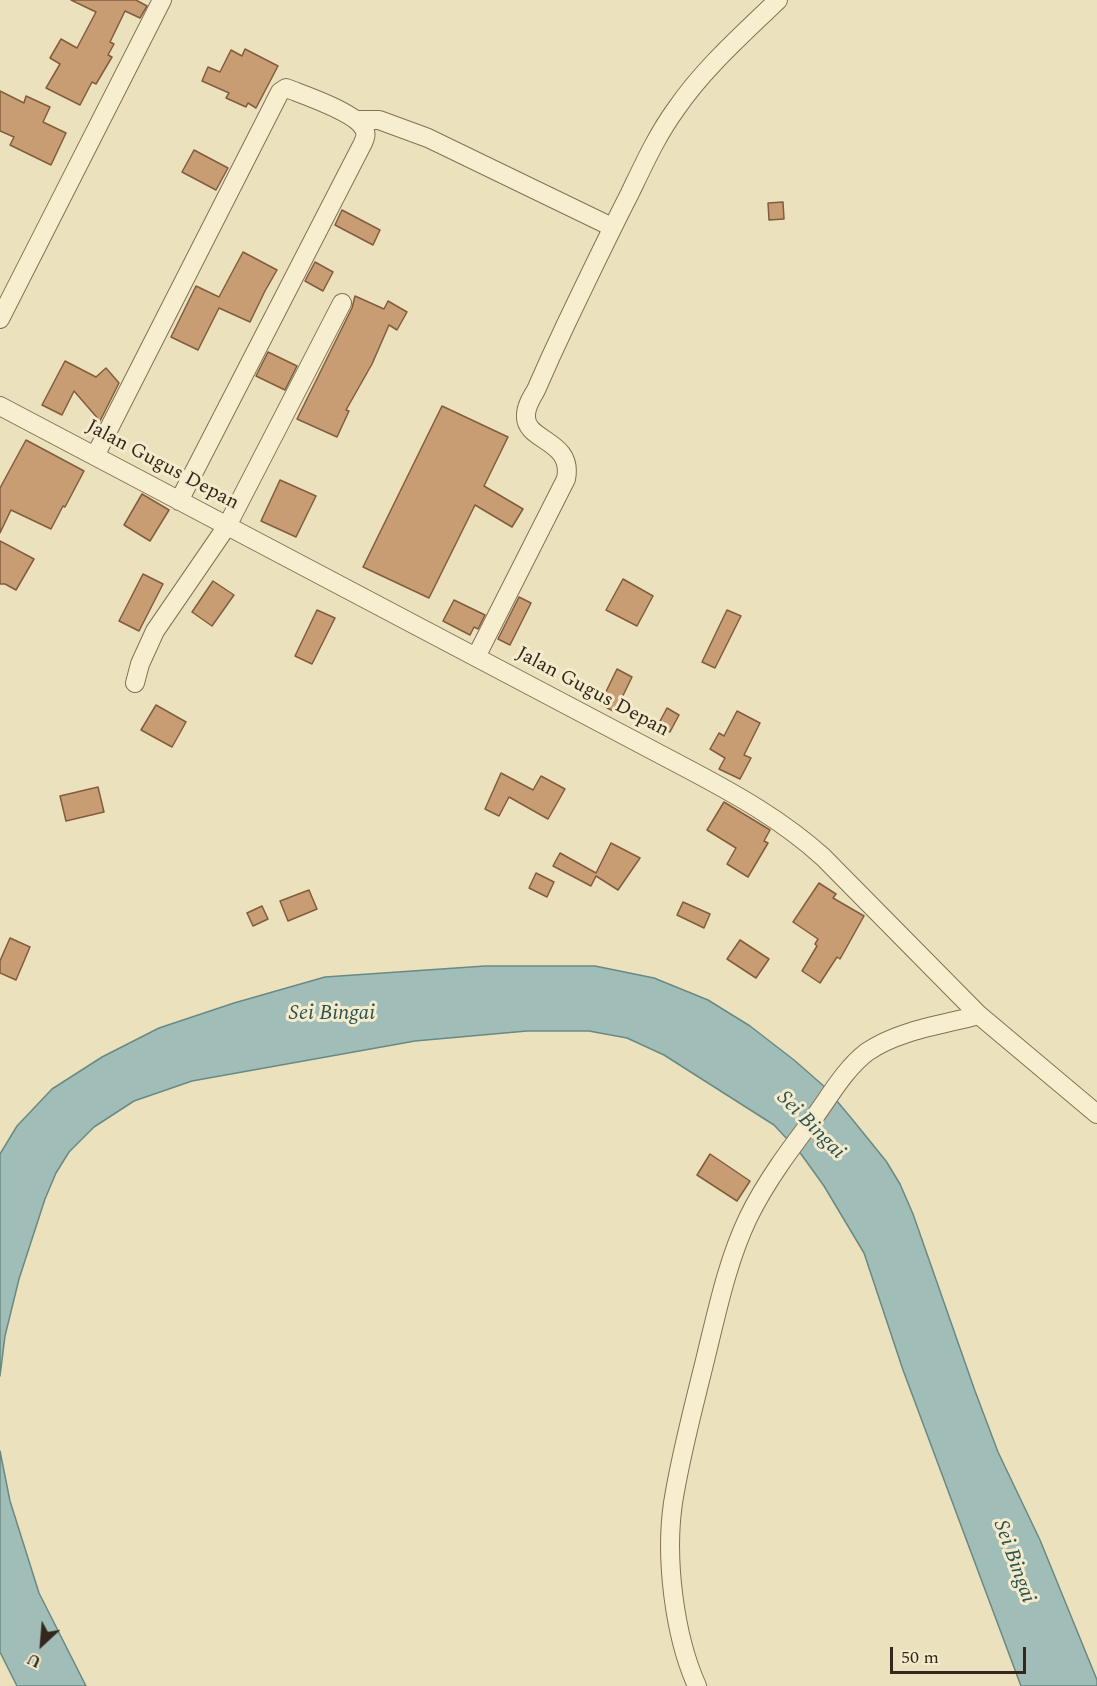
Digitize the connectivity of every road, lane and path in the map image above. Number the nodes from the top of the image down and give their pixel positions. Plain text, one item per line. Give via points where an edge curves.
1 (162, 0) edge
2 (778, 0) edge
3 (357, 120) junction
4 (612, 227) junction
5 (342, 303) dead end
6 (0, 318) edge
7 (0, 406) edge
8 (94, 456) junction
9 (179, 501) junction
10 (227, 526) junction
11 (476, 657) junction
12 (135, 683) dead end
13 (979, 1016) junction
14 (1097, 1114) edge
15 (697, 1686) edge

1 - 6 street
2 - 4 street via 675,109
3 - 4 street via 379,120 428,138
3 - 8 street via 286,88 280,92
3 - 9 street via 365,130 363,143
4 - 11 street via 526,415 531,428 562,454 568,470 566,479
5 - 10 street
7 - 8 street, Jalan Gugus Depan
8 - 9 street, Jalan Gugus Depan
9 - 10 street, Jalan Gugus Depan
10 - 11 street, Jalan Gugus Depan
10 - 12 street via 155,631
11 - 13 street, Jalan Gugus Depan via 733,793 796,833
13 - 14 street, Jalan Gugus Depan
13 - 15 street via 906,1034 866,1053 852,1066 785,1157 747,1220 733,1256 691,1417 673,1505 671,1552 678,1626

